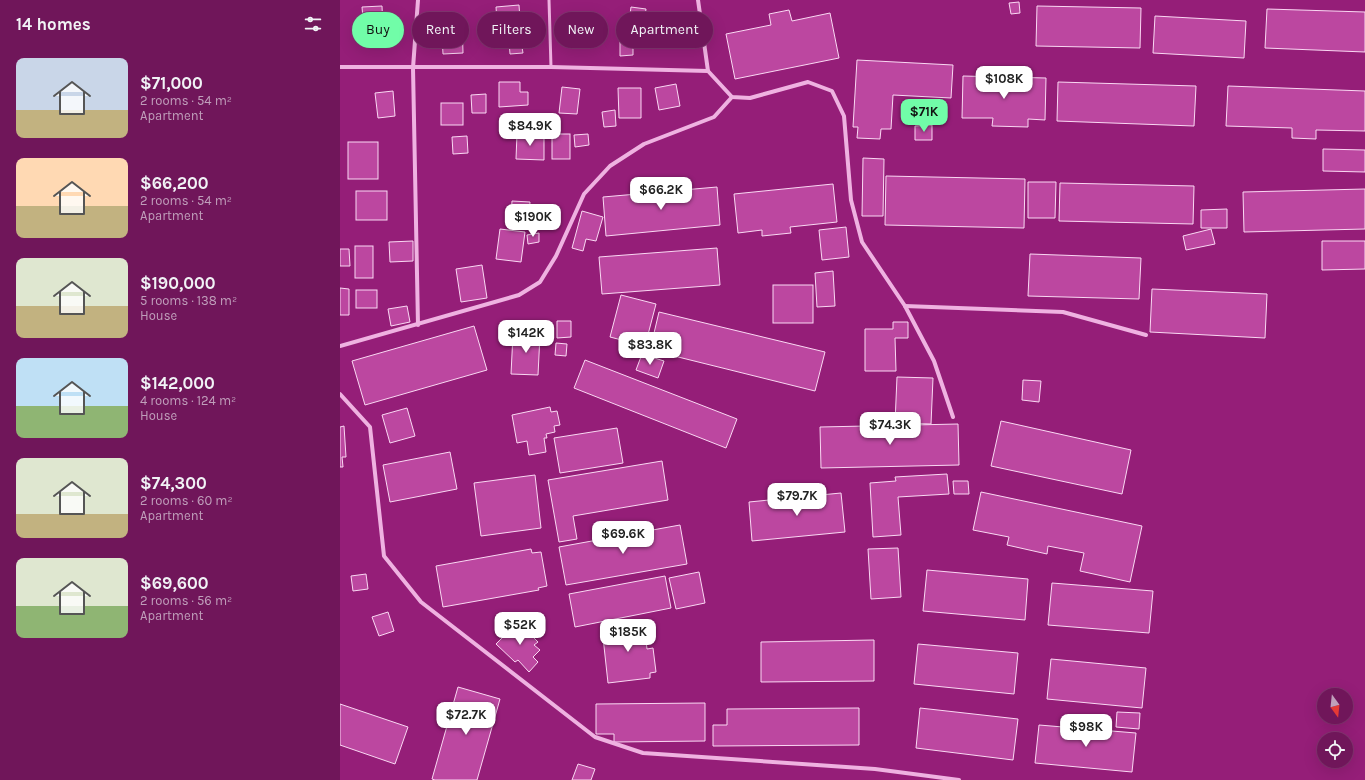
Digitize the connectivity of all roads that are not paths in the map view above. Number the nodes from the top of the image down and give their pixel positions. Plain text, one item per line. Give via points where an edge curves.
1 (418, 0) edge
2 (549, 0) edge
3 (698, 0) edge
4 (340, 67) edge
5 (551, 67) junction
6 (413, 68) junction
7 (708, 71) junction
8 (732, 97) junction
9 (905, 306) junction
10 (418, 326) junction
11 (1146, 335) dead end
12 (340, 346) edge
13 (340, 394) edge
14 (953, 417) dead end
15 (959, 780) edge

1 - 6 street
2 - 5 lane
3 - 7 street
4 - 6 street
5 - 6 street
5 - 7 street
6 - 10 street
7 - 8 street
8 - 9 street via 750,98 808,82 832,91 844,116 851,200 862,242
8 - 10 street via 714,117 644,144 610,166 584,194 556,256 540,282 519,295
9 - 11 street via 1064,312
9 - 14 street via 934,361
10 - 12 street
13 - 15 street via 370,427 384,556 421,602 595,737 643,753 875,769

